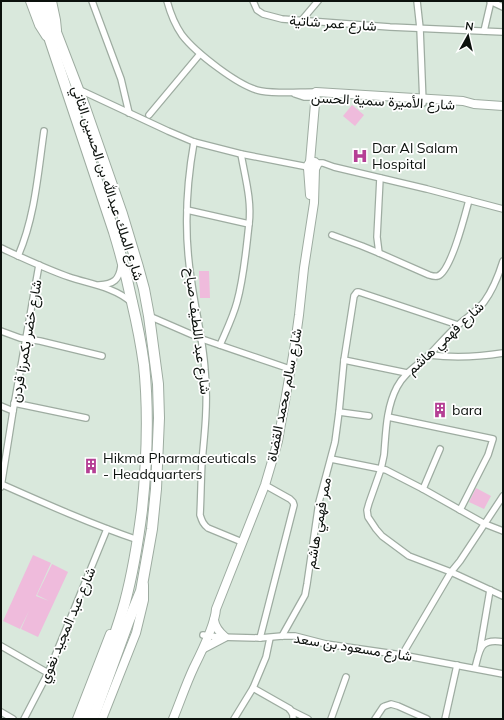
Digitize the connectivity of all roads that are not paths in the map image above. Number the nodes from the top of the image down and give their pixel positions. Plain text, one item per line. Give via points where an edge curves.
1 (30, 1) edge
2 (37, 1) edge
3 (92, 1) edge
4 (166, 1) edge
5 (253, 1) edge
6 (318, 1) edge
7 (417, 1) edge
8 (491, 1) edge
9 (46, 6) edge
10 (503, 7) edge
11 (301, 20) junction
12 (420, 28) junction
13 (484, 31) junction
14 (503, 32) edge
15 (54, 39) junction
16 (200, 54) junction
17 (78, 89) junction
18 (318, 95) junction
19 (423, 101) junction
20 (503, 106) edge
21 (129, 113) junction
22 (149, 115) dead end
23 (44, 131) dead end
24 (194, 142) junction
25 (241, 154) junction
26 (313, 166) junction
27 (380, 178) junction
28 (468, 200) junction
29 (503, 209) edge
30 (187, 210) junction
31 (249, 224) junction
32 (332, 235) dead end
33 (1, 248) edge
34 (379, 252) junction
35 (18, 256) junction
36 (122, 258) junction
37 (503, 261) edge
38 (39, 265) junction
39 (97, 285) junction
40 (132, 304) junction
41 (149, 316) junction
42 (458, 325) junction
43 (1, 331) edge
44 (202, 339) junction
45 (26, 340) junction
46 (220, 345) junction
47 (503, 353) edge
48 (429, 355) junction
49 (102, 356) dead end
50 (344, 360) junction
51 (290, 369) junction
52 (407, 373) junction
53 (14, 403) junction
54 (1, 406) edge
55 (13, 411) junction
56 (339, 412) junction
57 (369, 416) dead end
58 (388, 417) junction
59 (86, 418) dead end
60 (440, 450) dead end
61 (331, 459) junction
62 (381, 469) junction
63 (1, 485) edge
64 (264, 485) junction
65 (423, 490) junction
66 (503, 496) edge
67 (460, 510) junction
68 (485, 524) junction
69 (107, 529) junction
70 (503, 531) edge
71 (138, 540) junction
72 (242, 542) junction
73 (451, 572) junction
74 (144, 575) junction
75 (131, 579) junction
76 (490, 590) junction
77 (503, 596) edge
78 (216, 609) junction
79 (214, 620) junction
80 (205, 636) junction
81 (282, 636) junction
82 (224, 637) junction
83 (260, 638) junction
84 (270, 638) junction
85 (503, 642) edge
86 (1, 646) edge
87 (204, 648) junction
88 (480, 649) junction
89 (402, 655) junction
90 (457, 665) junction
91 (194, 668) junction
92 (475, 668) junction
93 (48, 673) junction
94 (503, 674) edge
95 (346, 677) dead end
96 (253, 688) junction
97 (290, 709) junction
98 (1, 712) edge
99 (13, 719) edge
100 (24, 719) edge
101 (77, 719) edge
102 (83, 719) edge
103 (93, 719) edge
104 (102, 719) edge
105 (173, 719) edge
106 (234, 719) edge
107 (293, 719) edge
108 (308, 719) edge
109 (331, 719) edge
110 (375, 719) edge
111 (427, 719) edge
112 (445, 719) edge

1 - 15 street via 44,34
2 - 9 highway, شارع الملك عبدالله بن الحسين الثاني
3 - 21 street via 121,79
4 - 16 street, شارع الأميرة سمية الحسن via 182,34
5 - 11 street, شارع عمر شاتية via 257,10 263,14
6 - 11 street
7 - 12 street
8 - 10 street
8 - 13 street
9 - 15 highway, شارع الملك عبدالله بن الحسين الثاني
11 - 12 street, شارع عمر شاتية
12 - 13 street, شارع عمر شاتية
12 - 19 street
13 - 14 street, شارع عمر شاتية
15 - 17 highway, شارع الملك عبدالله بن الحسين الثاني
15 - 36 highway, شارع الملك عبدالله بن الحسين الثاني via 70,101
16 - 18 street, شارع الأميرة سمية الحسن via 245,86 260,91 293,93 304,97
16 - 22 street
17 - 21 street
17 - 41 highway, شارع الملك عبدالله بن الحسين الثاني via 122,214 144,289
18 - 19 street, شارع الأميرة سمية الحسن
18 - 26 street, شارع سالم محمد القضاة
19 - 20 street, شارع الأميرة سمية الحسن via 466,106
21 - 24 street
23 - 35 street via 30,222
24 - 25 street
24 - 30 street, شارع عبد اللطيف صباح
25 - 26 street
25 - 31 street via 251,210
26 - 27 street via 334,166
26 - 51 street, شارع سالم محمد القضاة via 314,203
27 - 28 street
27 - 34 street via 377,237
28 - 29 street
28 - 34 street via 453,253 446,268 438,276 429,275
30 - 31 street
30 - 44 street, شارع عبد اللطيف صباح via 191,276
31 - 46 street via 237,302
32 - 34 street
33 - 35 street
35 - 38 street
36 - 39 street via 117,279 109,284
36 - 40 highway, شارع الملك عبدالله بن الحسين الثاني
37 - 42 street, شارع فهمي هاشم via 485,302
38 - 39 street
38 - 45 street, شارع خضر بكمرزا قردن
39 - 40 street via 120,294
40 - 71 highway, شارع الملك عبدالله بن الحسين الثاني via 140,338 147,400 144,485
41 - 44 street
41 - 74 highway, شارع الملك عبدالله بن الحسين الثاني via 160,418 152,529
42 - 48 street, شارع فهمي هاشم
42 - 50 street, ممر فهمي هاشم via 357,292 354,296
43 - 45 street
44 - 46 street
44 - 72 street, شارع عبد اللطيف صباح via 207,405 200,515 208,528
45 - 49 street
45 - 53 street, شارع خضر بكمرزا قردن
46 - 51 street
47 - 48 street via 460,357
48 - 52 street, شارع فهمي هاشم
50 - 52 street
50 - 56 street, ممر فهمي هاشم
51 - 64 street, شارع سالم محمد القضاة via 278,441
52 - 58 street, شارع فهمي هاشم via 393,396
53 - 55 street, شارع خضر بكمرزا قردن
53 - 59 street
54 - 55 street
55 - 63 street, شارع خضر بكمرزا قردن
56 - 57 street
56 - 61 street, ممر فهمي هاشم
58 - 62 street, شارع فهمي هاشم
58 - 67 street via 493,440
60 - 65 street
61 - 62 street
61 - 81 street, ممر فهمي هاشم via 319,502 305,595
62 - 65 street
62 - 73 street, شارع فهمي هاشم via 368,510 368,517 376,529 409,556
63 - 69 street
64 - 72 street, شارع سالم محمد القضاة
64 - 83 street via 290,499 294,506
65 - 67 street
66 - 68 street
67 - 68 street
68 - 70 street
68 - 73 street
69 - 71 street
69 - 93 street, شارع عبد المجيد نغوي
71 - 75 highway, شارع الملك عبدالله بن الحسين الثاني
72 - 78 street, شارع سالم محمد القضاة
73 - 76 street, شارع فهمي هاشم
73 - 89 street
74 - 103 highway, شارع الملك عبدالله بن الحسين الثاني via 141,591
74 - 104 street via 144,600 136,633
75 - 101 street
75 - 102 highway, شارع الملك عبدالله بن الحسين الثاني via 119,622
76 - 77 street, شارع فهمي هاشم
76 - 88 street
78 - 79 street, شارع سالم محمد القضاة
78 - 80 street, شارع سالم محمد القضاة via 209,619
79 - 80 street, شارع سالم محمد القضاة
79 - 82 street via 217,630
80 - 82 street, شارع مسعود بن سعد
80 - 87 street, شارع سالم محمد القضاة
80 - 91 street, شارع سالم محمد القضاة via 196,655
81 - 84 street, شارع مسعود بن سعد
81 - 89 street, شارع مسعود بن سعد
82 - 83 street, شارع مسعود بن سعد
82 - 87 street
83 - 84 street, شارع مسعود بن سعد
84 - 96 street via 266,657
85 - 88 street via 486,643
86 - 93 street
87 - 91 street, شارع سالم محمد القضاة
88 - 92 street
89 - 90 street, شارع مسعود بن سعد
90 - 92 street, شارع مسعود بن سعد
90 - 112 street
91 - 105 street, شارع سالم محمد القضاة
92 - 94 street, شارع مسعود بن سعد
93 - 100 street, شارع عبد المجيد نغوي
95 - 109 street
96 - 97 street
96 - 106 street
97 - 107 street
97 - 108 street
98 - 99 street
110 - 111 street via 385,706 391,704

